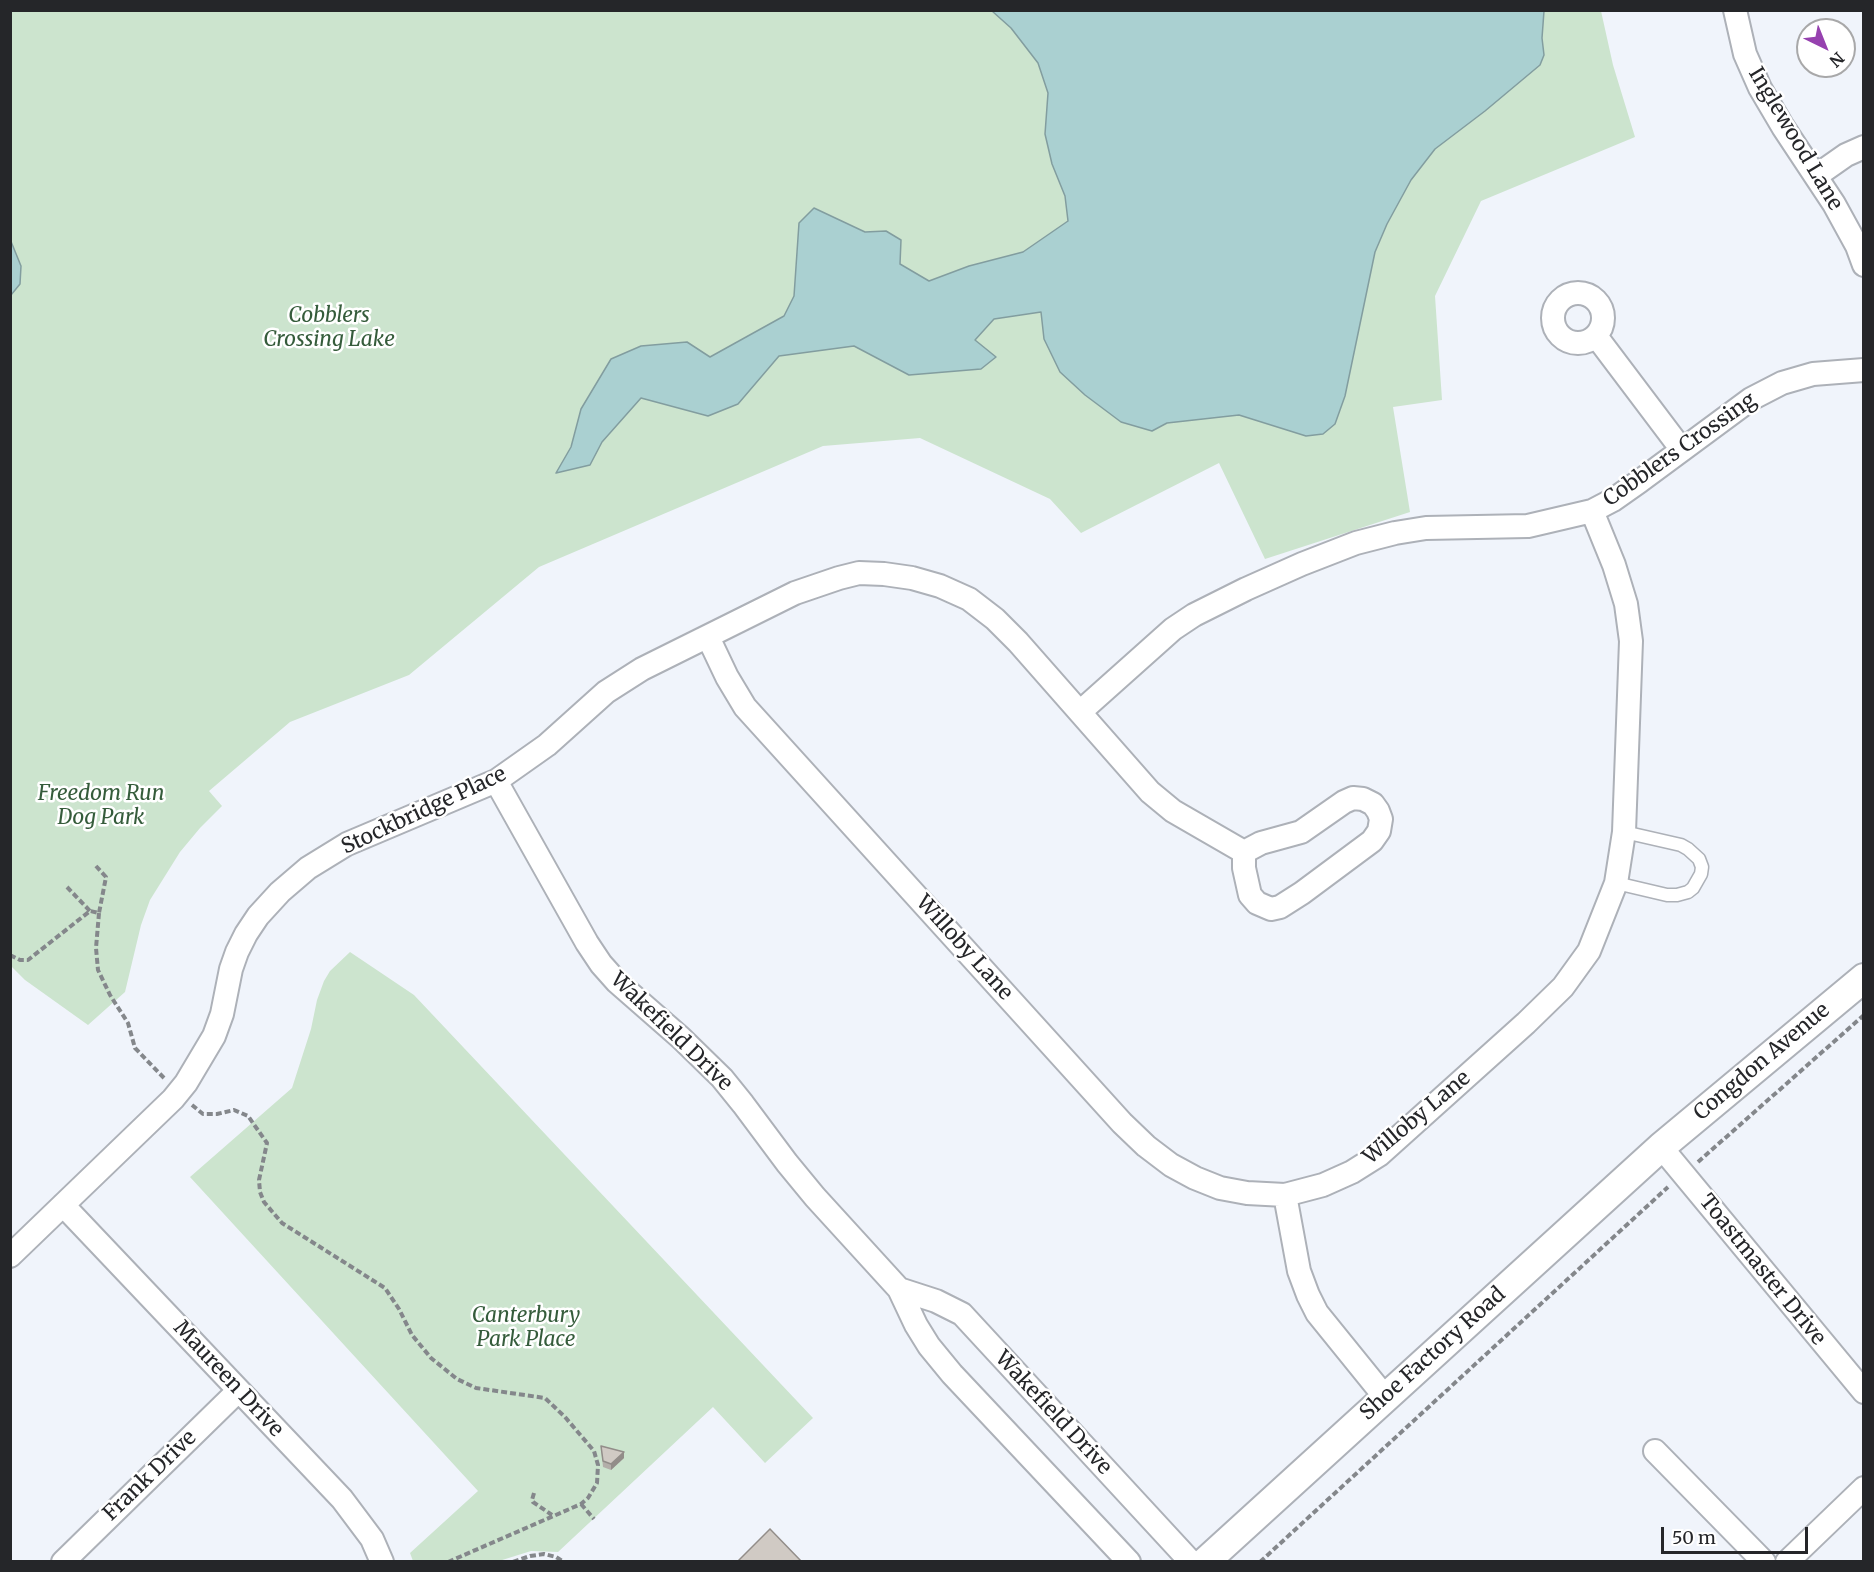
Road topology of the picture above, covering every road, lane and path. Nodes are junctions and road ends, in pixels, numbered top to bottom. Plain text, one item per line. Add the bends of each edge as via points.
1 (1735, 10) edge
2 (1863, 147) edge
3 (1816, 176) junction
4 (1863, 265) edge
5 (1596, 336) dead end
6 (1863, 370) edge
7 (1682, 450) junction
8 (1592, 511) junction
9 (708, 637) junction
10 (1080, 712) junction
11 (496, 781) junction
12 (1624, 832) junction
13 (1244, 852) junction
14 (95, 865) dead end
15 (1616, 883) junction
16 (67, 887) dead end
17 (90, 911) junction
18 (99, 913) junction
19 (10, 955) edge
20 (1863, 978) edge
21 (1863, 1016) edge
22 (169, 1083) dead end
23 (186, 1100) dead end
24 (1661, 1147) junction
25 (1697, 1163) dead end
26 (1671, 1185) dead end
27 (1285, 1195) junction
28 (63, 1205) junction
29 (10, 1256) edge
30 (899, 1289) junction
31 (238, 1391) junction
32 (1863, 1392) edge
33 (1385, 1397) junction
34 (1655, 1451) dead end
35 (1863, 1488) edge
36 (534, 1493) dead end
37 (581, 1504) junction
38 (553, 1515) junction
39 (594, 1519) dead end
40 (63, 1562) edge
41 (382, 1562) edge
42 (448, 1562) edge
43 (513, 1562) edge
44 (564, 1562) edge
45 (1129, 1562) edge
46 (1191, 1562) edge
47 (1205, 1562) edge
48 (1260, 1562) edge
49 (1764, 1562) edge
50 (1787, 1562) edge

1 - 3 street, Inglewood Lane via 1745,54 1760,88
2 - 3 street
3 - 4 street, Inglewood Lane via 1857,246
5 - 7 street
6 - 7 street, Cobblers Crossing via 1813,374 1782,383 1751,399
7 - 8 street, Cobblers Crossing
8 - 10 street, Cobblers Crossing via 1528,526 1426,528 1395,533 1302,564 1194,615
8 - 12 street, Willoby Lane via 1626,604 1631,641
9 - 10 street, Stockbridge Place via 795,593 839,578 859,573 912,578 969,599 995,619
9 - 11 street, Stockbridge Place via 642,669 606,692 546,745
9 - 27 street, Willoby Lane via 745,707 1122,1123 1146,1146 1195,1178 1220,1188
10 - 13 street, Stockbridge Place via 1150,792 1173,811
11 - 28 street, Stockbridge Place via 347,844 279,891 258,916 237,952 214,1036 186,1083
11 - 30 street, Wakefield Drive via 601,964 722,1078 815,1197
12 - 15 street, Willoby Lane
12 - 15 lane via 1681,845 1699,859 1701,874 1693,888 1677,895
13 - 13 street via 1301,832 1353,798 1373,804 1381,819 1372,841 1280,907 1263,906 1250,895
14 - 18 path via 106,877
15 - 27 street, Willoby Lane via 1589,951 1563,987 1526,1023 1379,1155 1323,1185
16 - 17 path
17 - 18 path
17 - 19 path via 28,960
18 - 22 path via 98,970 128,1023 135,1048
20 - 24 street, Congdon Avenue
21 - 25 path
23 - 37 path via 203,1114 234,1110 248,1116 267,1143 260,1180 264,1202 282,1224 384,1288 420,1346 445,1370 476,1388 549,1400 596,1457 597,1483
24 - 32 street, Toastmaster Drive
24 - 33 street, Shoe Factory Road
26 - 48 path
27 - 33 street via 1299,1270 1308,1295 1317,1313
28 - 29 street, Stockbridge Place
28 - 31 street, Maureen Drive
30 - 45 street, Wakefield Drive via 925,1339 952,1374
30 - 46 street, Wakefield Drive via 962,1314
31 - 40 street, Frank Drive
31 - 41 street, Maureen Drive via 342,1499 372,1539
33 - 47 street, Shoe Factory Road
34 - 49 street
35 - 50 street
36 - 38 path via 533,1502
37 - 38 path
37 - 39 path
38 - 42 path
43 - 44 path via 544,1554

